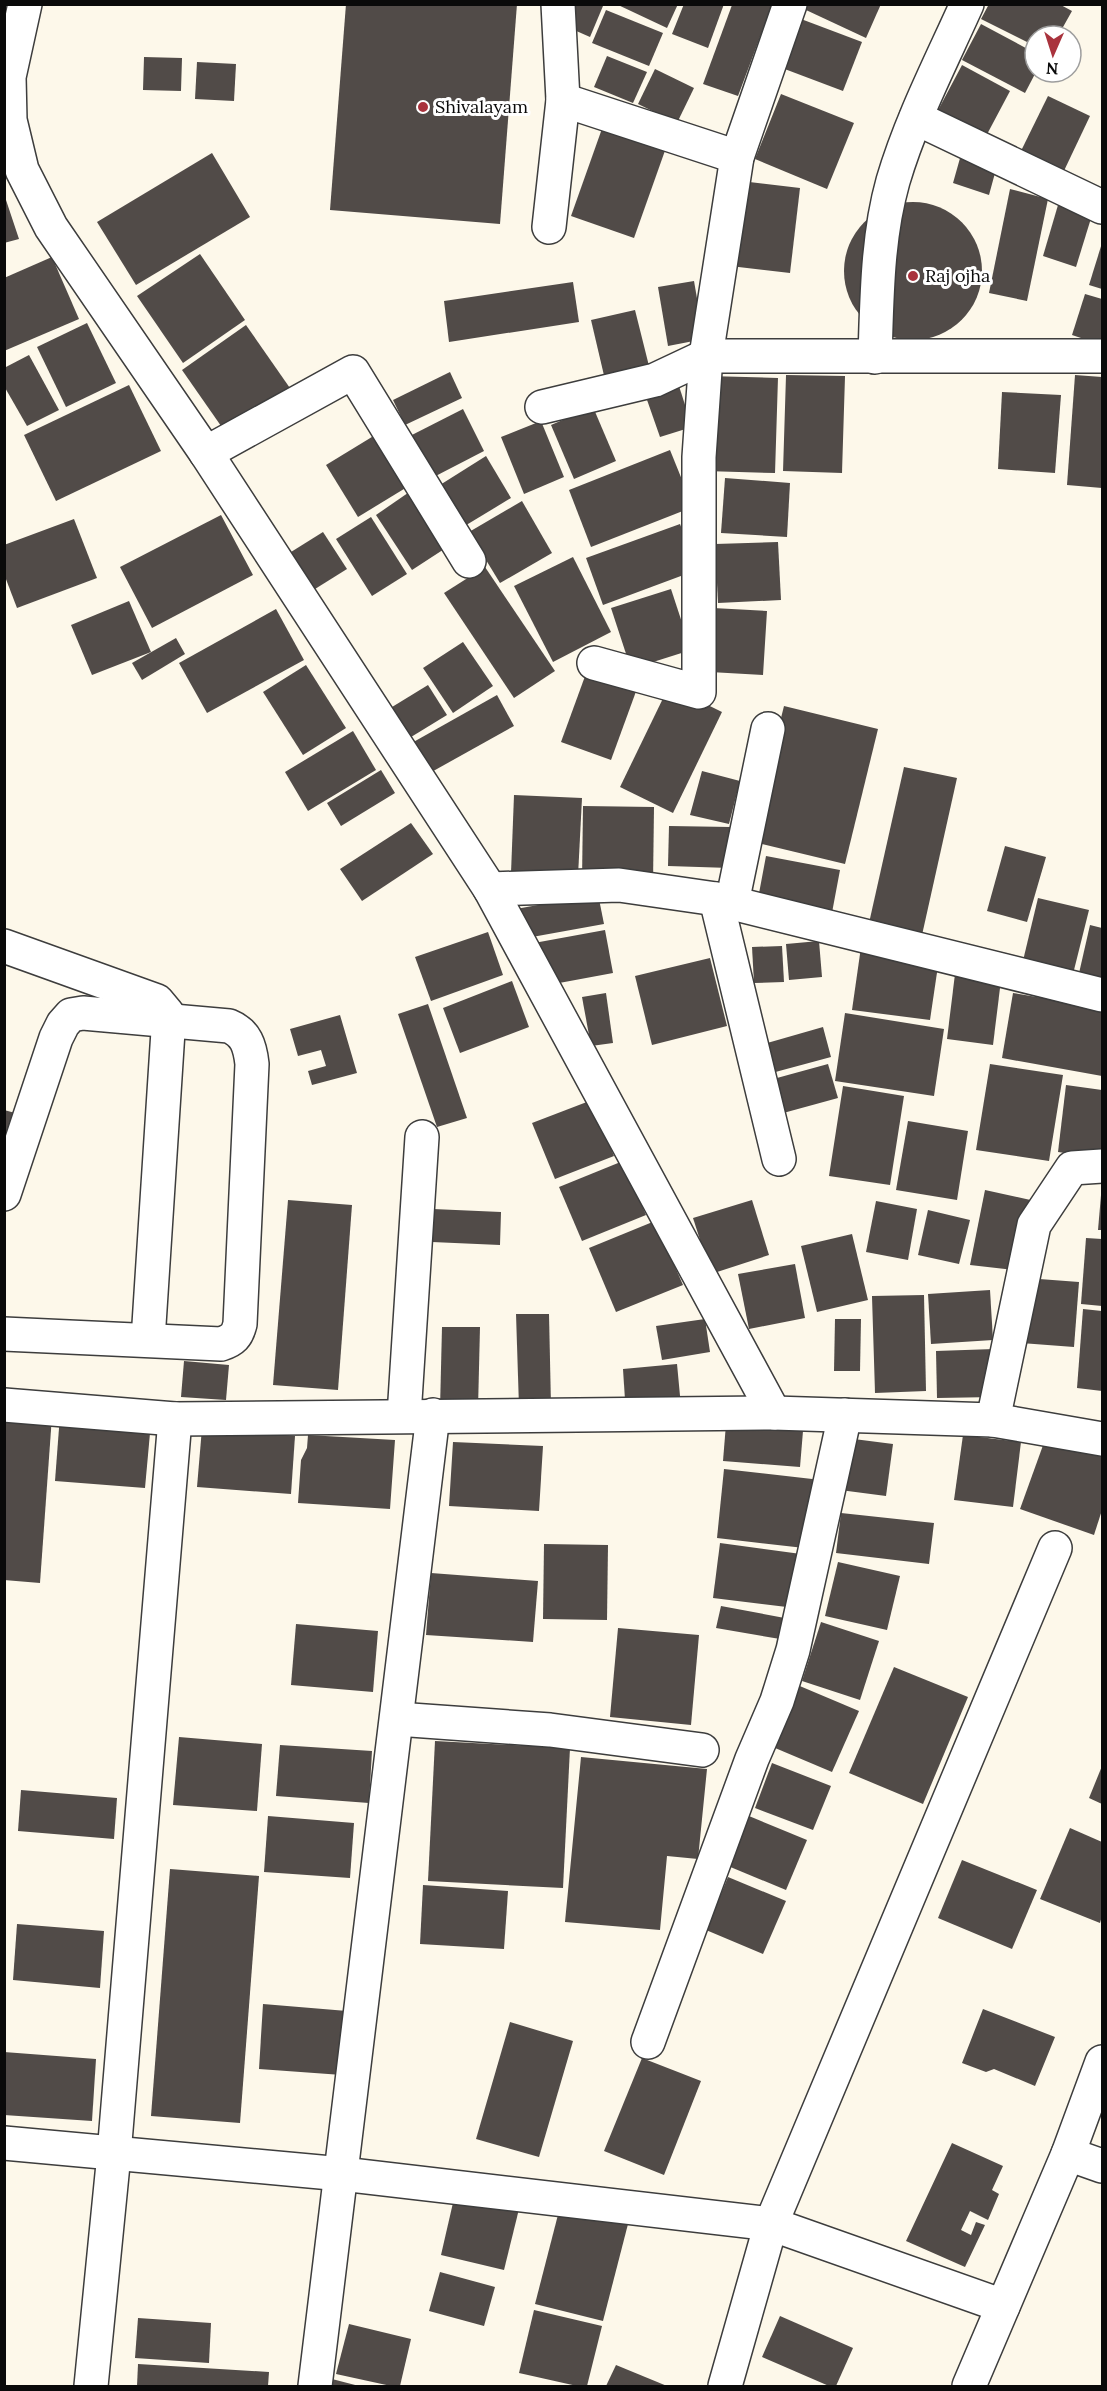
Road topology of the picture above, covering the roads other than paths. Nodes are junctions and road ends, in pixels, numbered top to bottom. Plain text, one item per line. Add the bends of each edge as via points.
1 (25, 4) edge
2 (558, 4) edge
3 (790, 4) edge
4 (967, 4) edge
5 (563, 100) junction
6 (916, 118) junction
7 (737, 157) junction
8 (13, 172) edge
9 (1102, 207) edge
10 (549, 227) dead end
11 (706, 356) junction
12 (1102, 356) edge
13 (875, 357) junction
14 (542, 407) dead end
15 (206, 453) junction
16 (469, 561) dead end
17 (594, 663) dead end
18 (768, 729) dead end
19 (490, 889) junction
20 (724, 901) junction
21 (4, 946) edge
22 (1102, 995) edge
23 (168, 1020) junction
24 (422, 1137) dead end
25 (779, 1159) dead end
26 (1102, 1166) edge
27 (4, 1194) edge
28 (4, 1334) edge
29 (148, 1340) junction
30 (4, 1404) edge
31 (774, 1413) junction
32 (419, 1415) junction
33 (845, 1415) junction
34 (175, 1419) junction
35 (993, 1420) junction
36 (1102, 1439) edge
37 (1055, 1548) dead end
38 (397, 1719) junction
39 (702, 1750) dead end
40 (648, 2042) dead end
41 (1102, 2062) edge
42 (4, 2143) edge
43 (114, 2154) junction
44 (1068, 2154) junction
45 (1102, 2166) edge
46 (342, 2174) junction
47 (771, 2224) junction
48 (1003, 2306) junction
49 (91, 2386) edge
50 (315, 2386) edge
51 (725, 2386) edge
52 (969, 2386) edge

1 - 8 street via 9,77
2 - 5 street
3 - 7 street
4 - 6 street
5 - 7 street
5 - 10 street
6 - 9 street
6 - 13 street via 893,182 879,257
7 - 11 street
8 - 15 street
11 - 13 street
11 - 14 street via 655,381
11 - 17 street via 699,457 699,692
12 - 13 street
15 - 16 street via 353,372
15 - 19 street
18 - 20 street
19 - 20 street via 619,885
19 - 31 street
20 - 22 street
20 - 25 street
21 - 23 street via 157,1001
23 - 27 street via 70,1015 56,1038
23 - 29 street
23 - 29 street via 237,1029 250,1051 240,1324 231,1341 221,1344
24 - 32 street
26 - 35 street via 1072,1168 1034,1225
28 - 29 street
30 - 34 street
31 - 32 street
31 - 33 street
32 - 34 street
32 - 38 street
33 - 35 street
33 - 40 street via 790,1660
34 - 43 street
35 - 36 street
37 - 47 street
38 - 39 street via 550,1730
38 - 46 street
41 - 44 street
42 - 43 street
43 - 46 street
43 - 49 street
44 - 45 street
44 - 48 street
46 - 47 street
46 - 50 street
47 - 48 street
47 - 51 street
48 - 52 street

